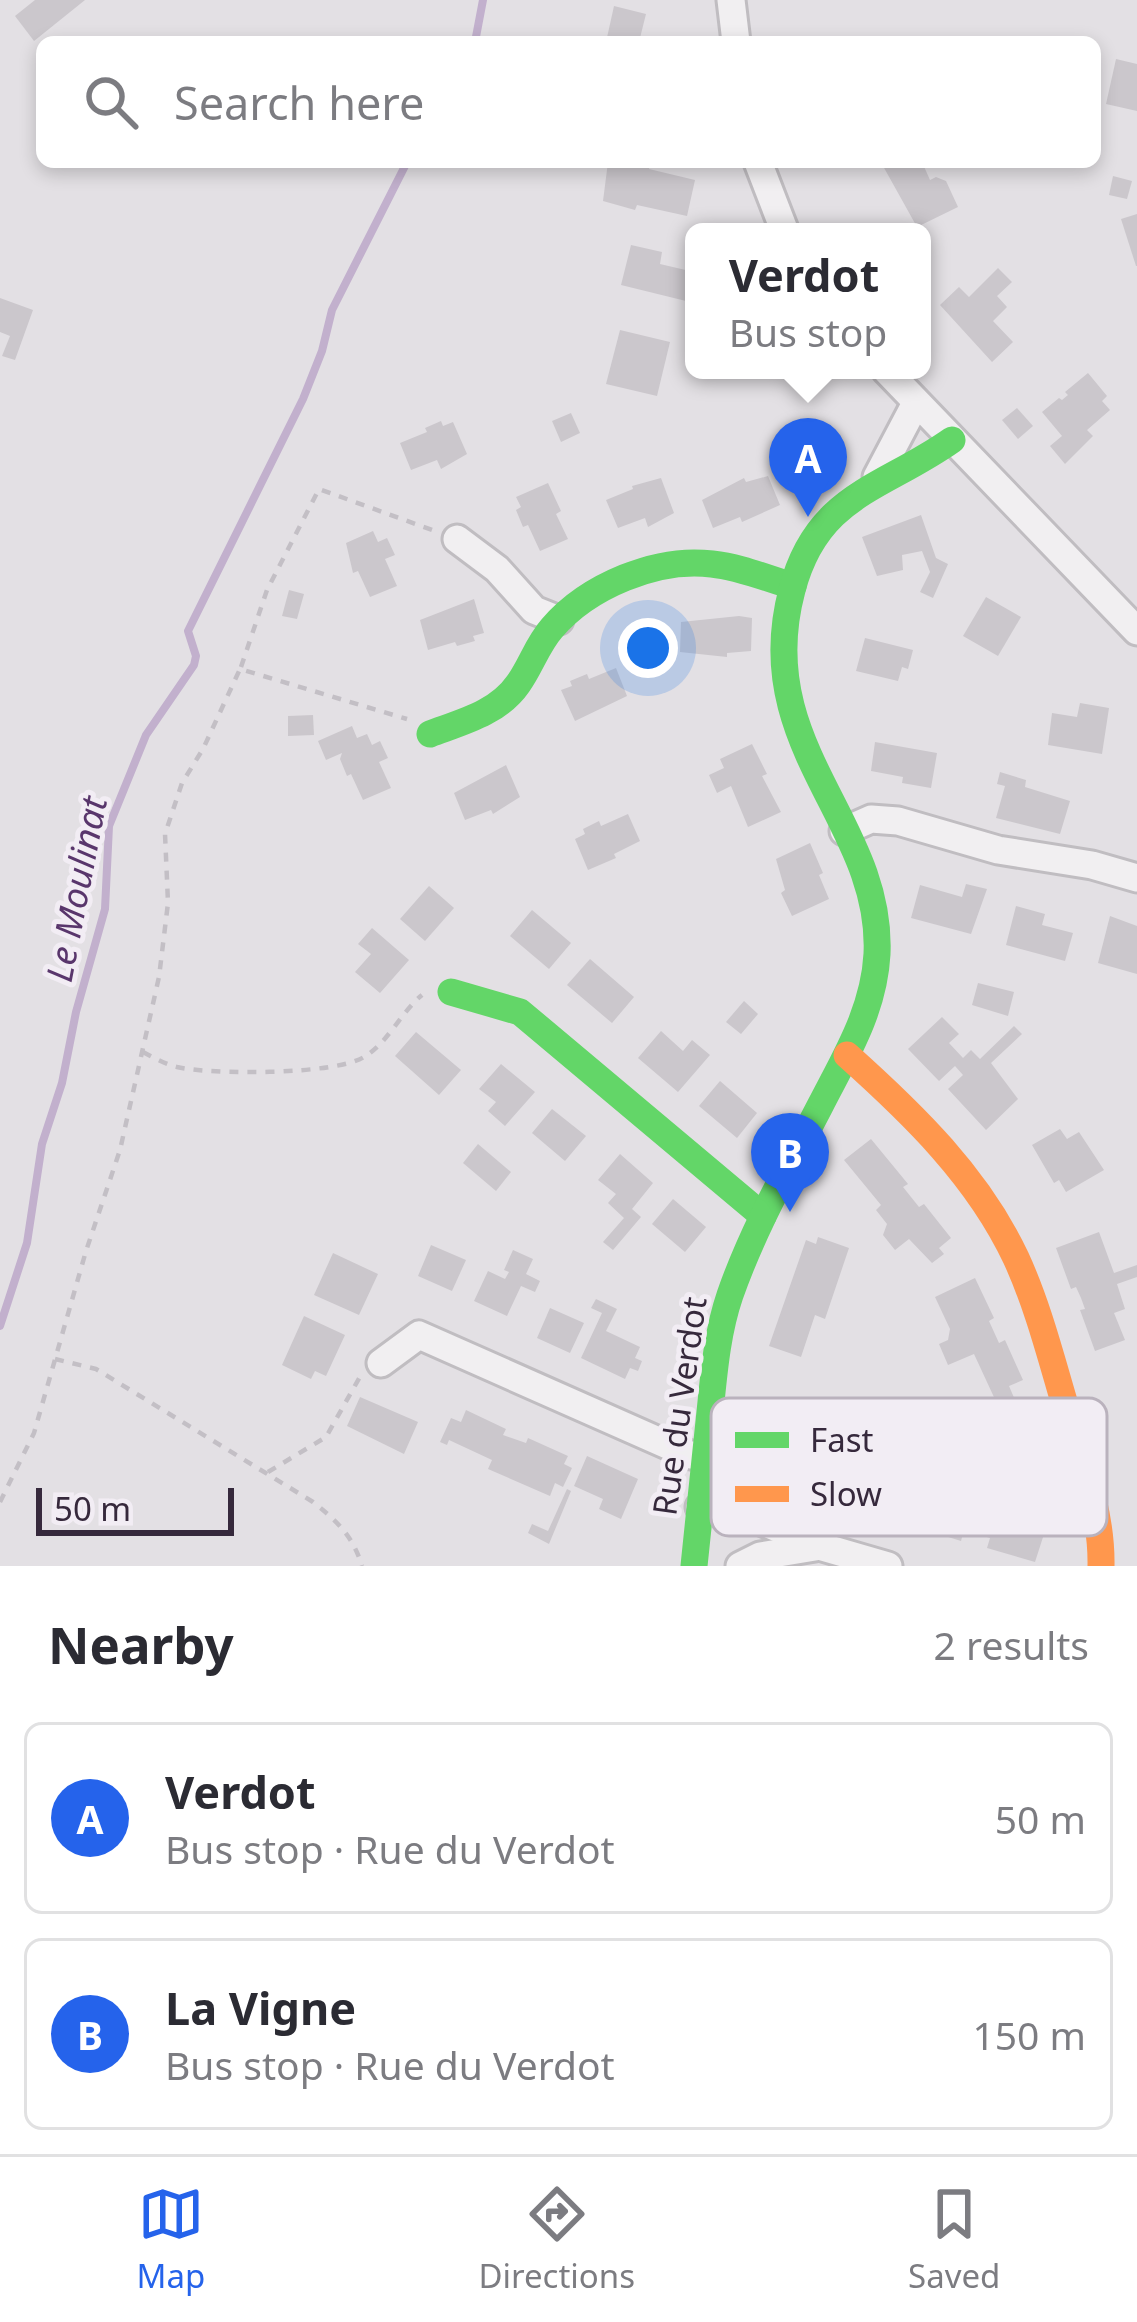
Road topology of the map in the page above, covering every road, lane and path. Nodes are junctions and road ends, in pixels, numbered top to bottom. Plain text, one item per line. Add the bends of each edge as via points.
1 (731, 0) edge
2 (735, 36) edge
3 (760, 168) edge
4 (782, 223) edge
5 (894, 379) edge
6 (916, 403) junction
7 (952, 440) junction
8 (877, 477) junction
9 (457, 539) joint
10 (793, 586) junction
11 (559, 620) junction
12 (1137, 631) edge
13 (240, 668) junction
14 (430, 734) joint
15 (844, 831) junction
16 (1137, 878) edge
17 (451, 992) joint
18 (143, 1052) junction
19 (848, 1055) junction
20 (763, 1216) junction
21 (55, 1359) junction
22 (381, 1363) joint
23 (712, 1398) edge
24 (1060, 1398) edge
25 (711, 1408) edge
26 (705, 1456) junction
27 (266, 1473) junction
28 (0, 1502) edge
29 (700, 1507) junction
30 (711, 1508) edge
31 (796, 1536) edge
32 (1100, 1536) edge
33 (819, 1546) junction
34 (362, 1566) edge
35 (694, 1566) edge
36 (740, 1566) edge
37 (888, 1566) edge
38 (1100, 1566) edge

1 - 2 street
3 - 4 street
5 - 6 street
6 - 7 street
6 - 8 street, Rue du Verdot
7 - 8 street, Rue du Verdot
7 - 12 street
8 - 10 street, Rue du Verdot via 824,526
9 - 11 street via 534,610
9 - 13 path via 319,489 267,590
10 - 11 street via 685,563 614,582
10 - 15 street, Rue du Verdot via 781,646 787,708
11 - 14 street via 516,688 485,713
13 - 14 path via 402,716
13 - 18 path via 182,783 166,834 168,903
15 - 16 street via 898,821
15 - 19 street, Rue du Verdot via 874,909 877,953 868,1013
17 - 18 path via 419,995 359,1061 236,1071 170,1066
17 - 20 street via 520,1012
18 - 21 path
19 - 20 street, Rue du Verdot
19 - 24 street via 910,1109 978,1195 1015,1256
20 - 23 street, Rue du Verdot via 722,1321
21 - 27 path via 96,1369
21 - 28 path via 34,1433
22 - 26 street via 418,1335
22 - 27 path via 362,1374 326,1437
25 - 26 street, Rue du Verdot
26 - 29 street, Rue du Verdot
27 - 34 path via 336,1520
29 - 30 street
29 - 35 street, Rue du Verdot
31 - 33 street
32 - 38 street
33 - 36 street
33 - 37 street

